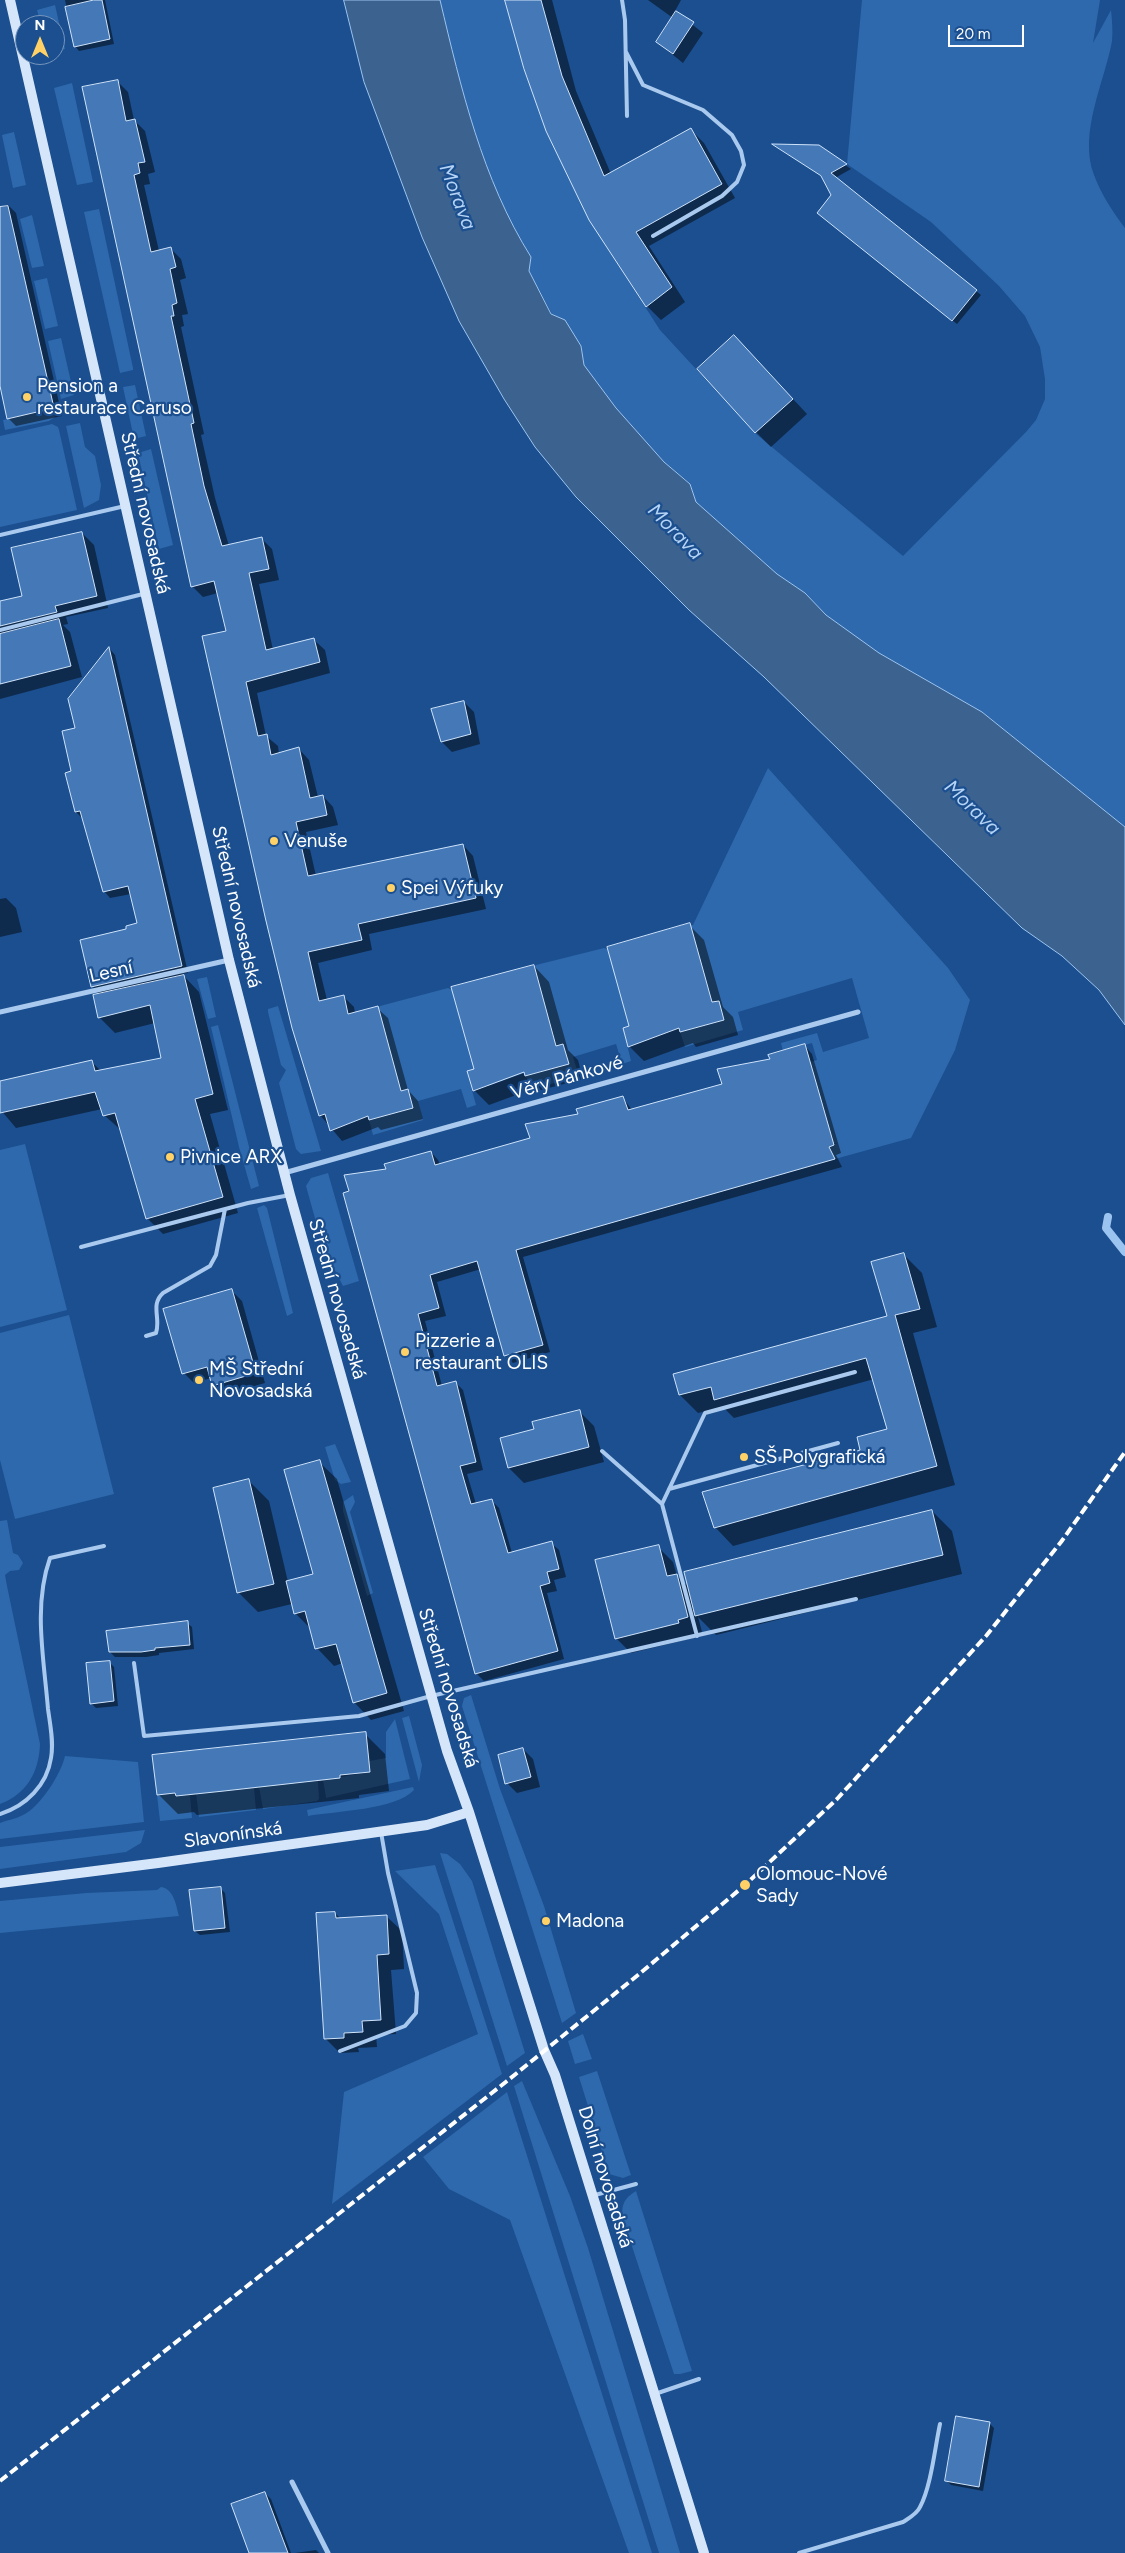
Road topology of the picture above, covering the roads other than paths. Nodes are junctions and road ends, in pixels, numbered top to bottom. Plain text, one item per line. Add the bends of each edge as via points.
1 (10, 0) edge
2 (622, 0) edge
3 (626, 52) junction
4 (627, 116) dead end
5 (653, 236) dead end
6 (125, 506) junction
7 (0, 535) edge
8 (145, 593) junction
9 (0, 630) edge
10 (229, 960) junction
11 (0, 1012) edge
12 (858, 1012) dead end
13 (284, 1173) junction
14 (290, 1195) junction
15 (226, 1209) junction
16 (82, 1247) dead end
17 (146, 1336) dead end
18 (855, 1372) dead end
19 (838, 1443) dead end
20 (602, 1451) dead end
21 (669, 1489) junction
22 (662, 1504) junction
23 (104, 1546) dead end
24 (856, 1599) dead end
25 (697, 1636) junction
26 (134, 1663) dead end
27 (431, 1696) junction
28 (469, 1812) junction
29 (0, 1814) edge
30 (382, 1832) junction
31 (0, 1883) edge
32 (340, 2051) dead end
33 (636, 2184) dead end
34 (593, 2196) junction
35 (699, 2379) dead end
36 (655, 2394) junction
37 (940, 2424) dead end
38 (292, 2482) dead end
39 (328, 2553) edge
40 (704, 2553) edge
41 (799, 2553) edge

1 - 6 main road, Střední novosadská
2 - 3 lane
3 - 4 lane
3 - 5 lane via 643,85 703,110 732,135 744,165 737,182 722,196
6 - 7 lane
6 - 8 main road, Střední novosadská
8 - 9 lane
8 - 10 main road, Střední novosadská
10 - 11 street, Lesní
10 - 13 main road, Střední novosadská
12 - 13 street, Věry Pánkové
13 - 14 main road, Střední novosadská
14 - 15 lane
14 - 27 main road, Střední novosadská
15 - 16 lane
15 - 17 lane via 216,1255 210,1266 157,1299 156,1333
18 - 21 lane via 705,1412
19 - 21 lane
20 - 22 lane
21 - 22 lane
22 - 25 lane
23 - 29 lane via 50,1558 42,1580 41,1607 51,1758 46,1775 31,1797 11,1811
24 - 25 lane
25 - 27 lane
26 - 27 lane via 144,1736 359,1716
27 - 28 main road, Střední novosadská
28 - 30 main road, Slavonínská via 427,1825
28 - 34 main road, Dolní novosadská
30 - 31 main road, Slavonínská
30 - 32 lane via 390,1882 417,1993 416,2013 404,2026
33 - 34 lane
34 - 36 main road, Dolní novosadská
35 - 36 lane
36 - 40 main road, Dolní novosadská
37 - 41 lane via 925,2492 920,2508 912,2517
38 - 39 street

